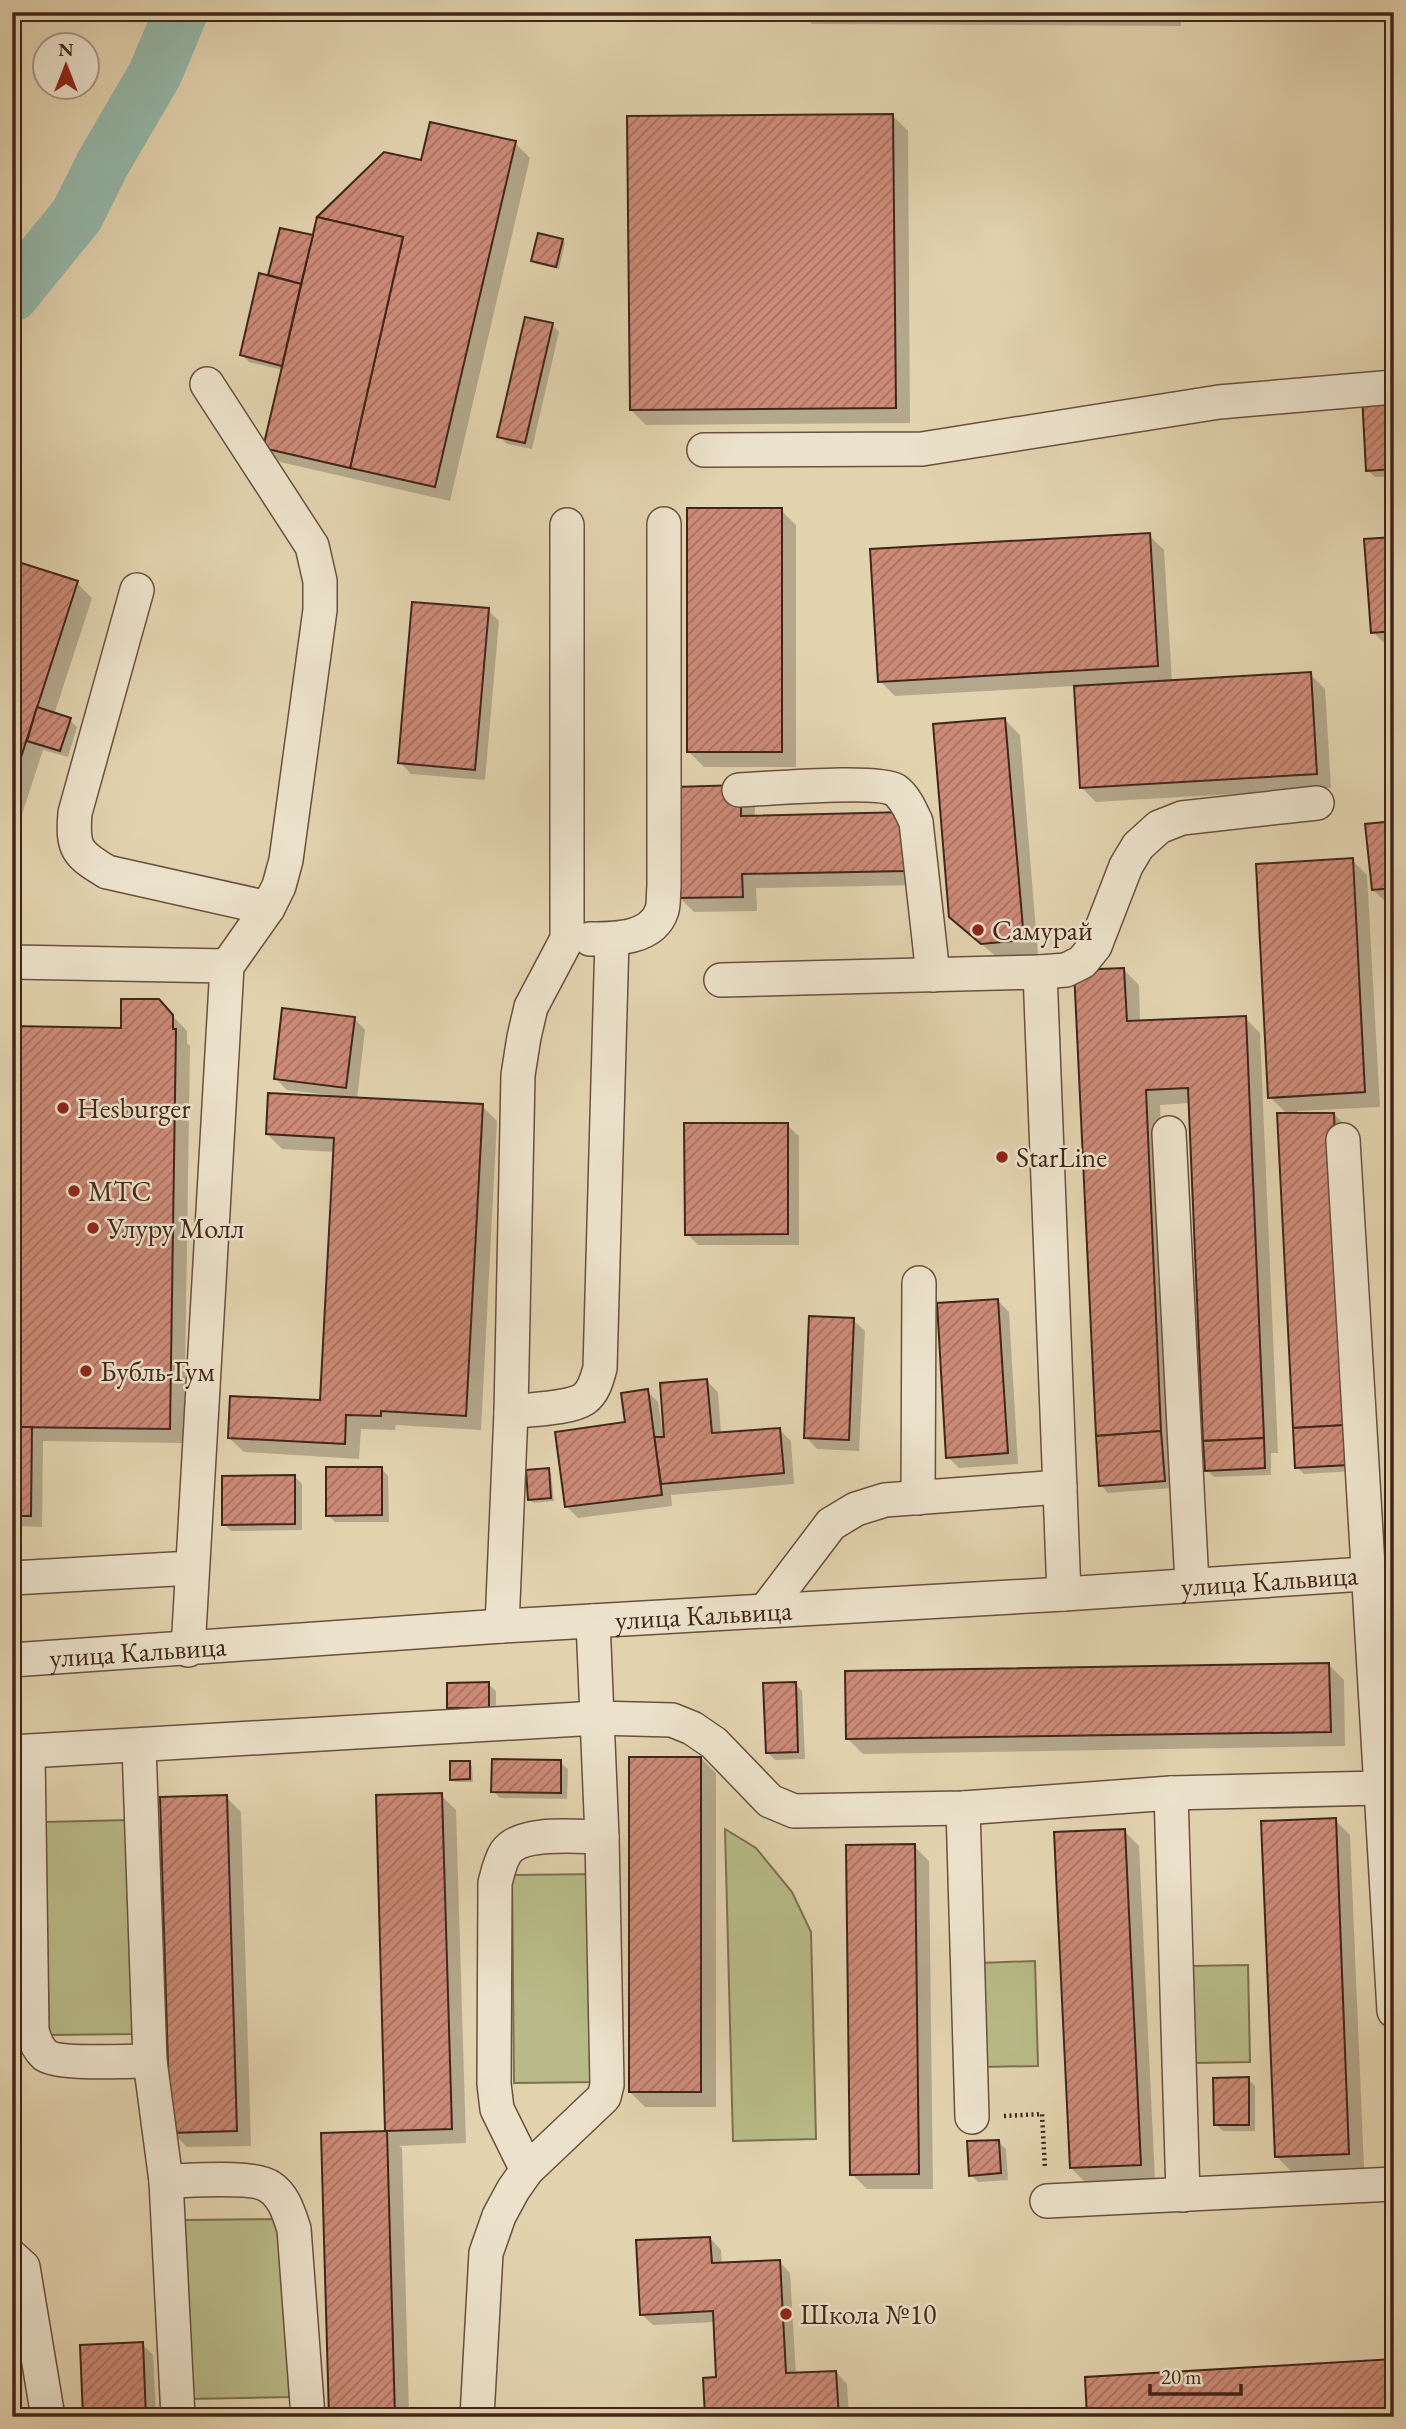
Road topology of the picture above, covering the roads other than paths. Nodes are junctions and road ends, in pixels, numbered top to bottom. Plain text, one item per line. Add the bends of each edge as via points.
1 (207, 384) dead end
2 (1394, 387) edge
3 (704, 450) dead end
4 (664, 524) dead end
5 (567, 525) dead end
6 (137, 590) dead end
7 (739, 790) dead end
8 (1317, 803) dead end
9 (268, 908) junction
10 (567, 939) junction
11 (612, 939) junction
12 (12, 962) edge
13 (227, 966) junction
14 (1040, 972) junction
15 (933, 975) junction
16 (721, 980) dead end
17 (1170, 1133) dead end
18 (1343, 1140) dead end
19 (919, 1283) dead end
20 (511, 1412) junction
21 (1060, 1487) junction
22 (918, 1498) junction
23 (192, 1568) junction
24 (1381, 1573) edge
25 (12, 1578) edge
26 (1192, 1586) junction
27 (1064, 1594) junction
28 (765, 1611) junction
29 (593, 1621) junction
30 (502, 1626) junction
31 (188, 1650) junction
32 (12, 1660) edge
33 (597, 1718) junction
34 (139, 1746) junction
35 (20, 1752) edge
36 (1380, 1788) junction
37 (1171, 1793) junction
38 (963, 1808) junction
39 (602, 1837) junction
40 (1394, 2011) edge
41 (150, 2061) junction
42 (972, 2117) road end
43 (527, 2170) junction
44 (166, 2181) junction
45 (1394, 2184) edge
46 (1183, 2195) junction
47 (1047, 2202) road end
48 (12, 2258) edge
49 (48, 2417) edge
50 (178, 2417) edge
51 (308, 2417) edge
52 (477, 2417) edge

1 - 9 street via 312,547 320,581 320,610 286,860
2 - 3 street via 1219,402 922,449
4 - 11 street via 662,911 638,935
5 - 10 street
6 - 9 street via 75,813 77,850 107,872
7 - 15 street via 867,785 895,790 916,822
8 - 14 street via 1182,818 1159,827 1138,846 1126,866 1095,946 1082,962 1066,970
9 - 13 street
10 - 11 street
10 - 20 street via 531,1007 518,1075
11 - 20 street via 600,1368 586,1398 573,1404
12 - 13 street
13 - 23 street
14 - 15 street
14 - 21 street
15 - 16 street
17 - 26 street
18 - 24 street
19 - 22 street
20 - 30 street
21 - 22 street
21 - 27 street
22 - 28 street via 885,1500 856,1509 831,1524
23 - 25 street
23 - 31 street
24 - 26 street, улица Кальвица
24 - 36 street
26 - 27 street, улица Кальвица
27 - 28 street, улица Кальвица
28 - 29 street, улица Кальвица
29 - 30 street, улица Кальвица
29 - 33 street
30 - 31 street, улица Кальвица
31 - 32 street, улица Кальвица
33 - 34 street
33 - 38 street via 672,1720 692,1728 714,1743 770,1801 794,1811
33 - 39 street
34 - 35 street
34 - 41 street
35 - 41 street via 35,2041 45,2055 60,2060
36 - 37 street
36 - 40 street
37 - 38 street
37 - 46 street
38 - 42 street
39 - 43 street via 607,2085 604,2096
39 - 43 street via 519,1841 507,1849 495,1883 495,2097
41 - 44 street
43 - 52 street via 499,2216 486,2253
44 - 50 street
44 - 51 street via 255,2181 270,2187 286,2206 294,2229
45 - 46 street
46 - 47 street
48 - 49 street via 23,2267

